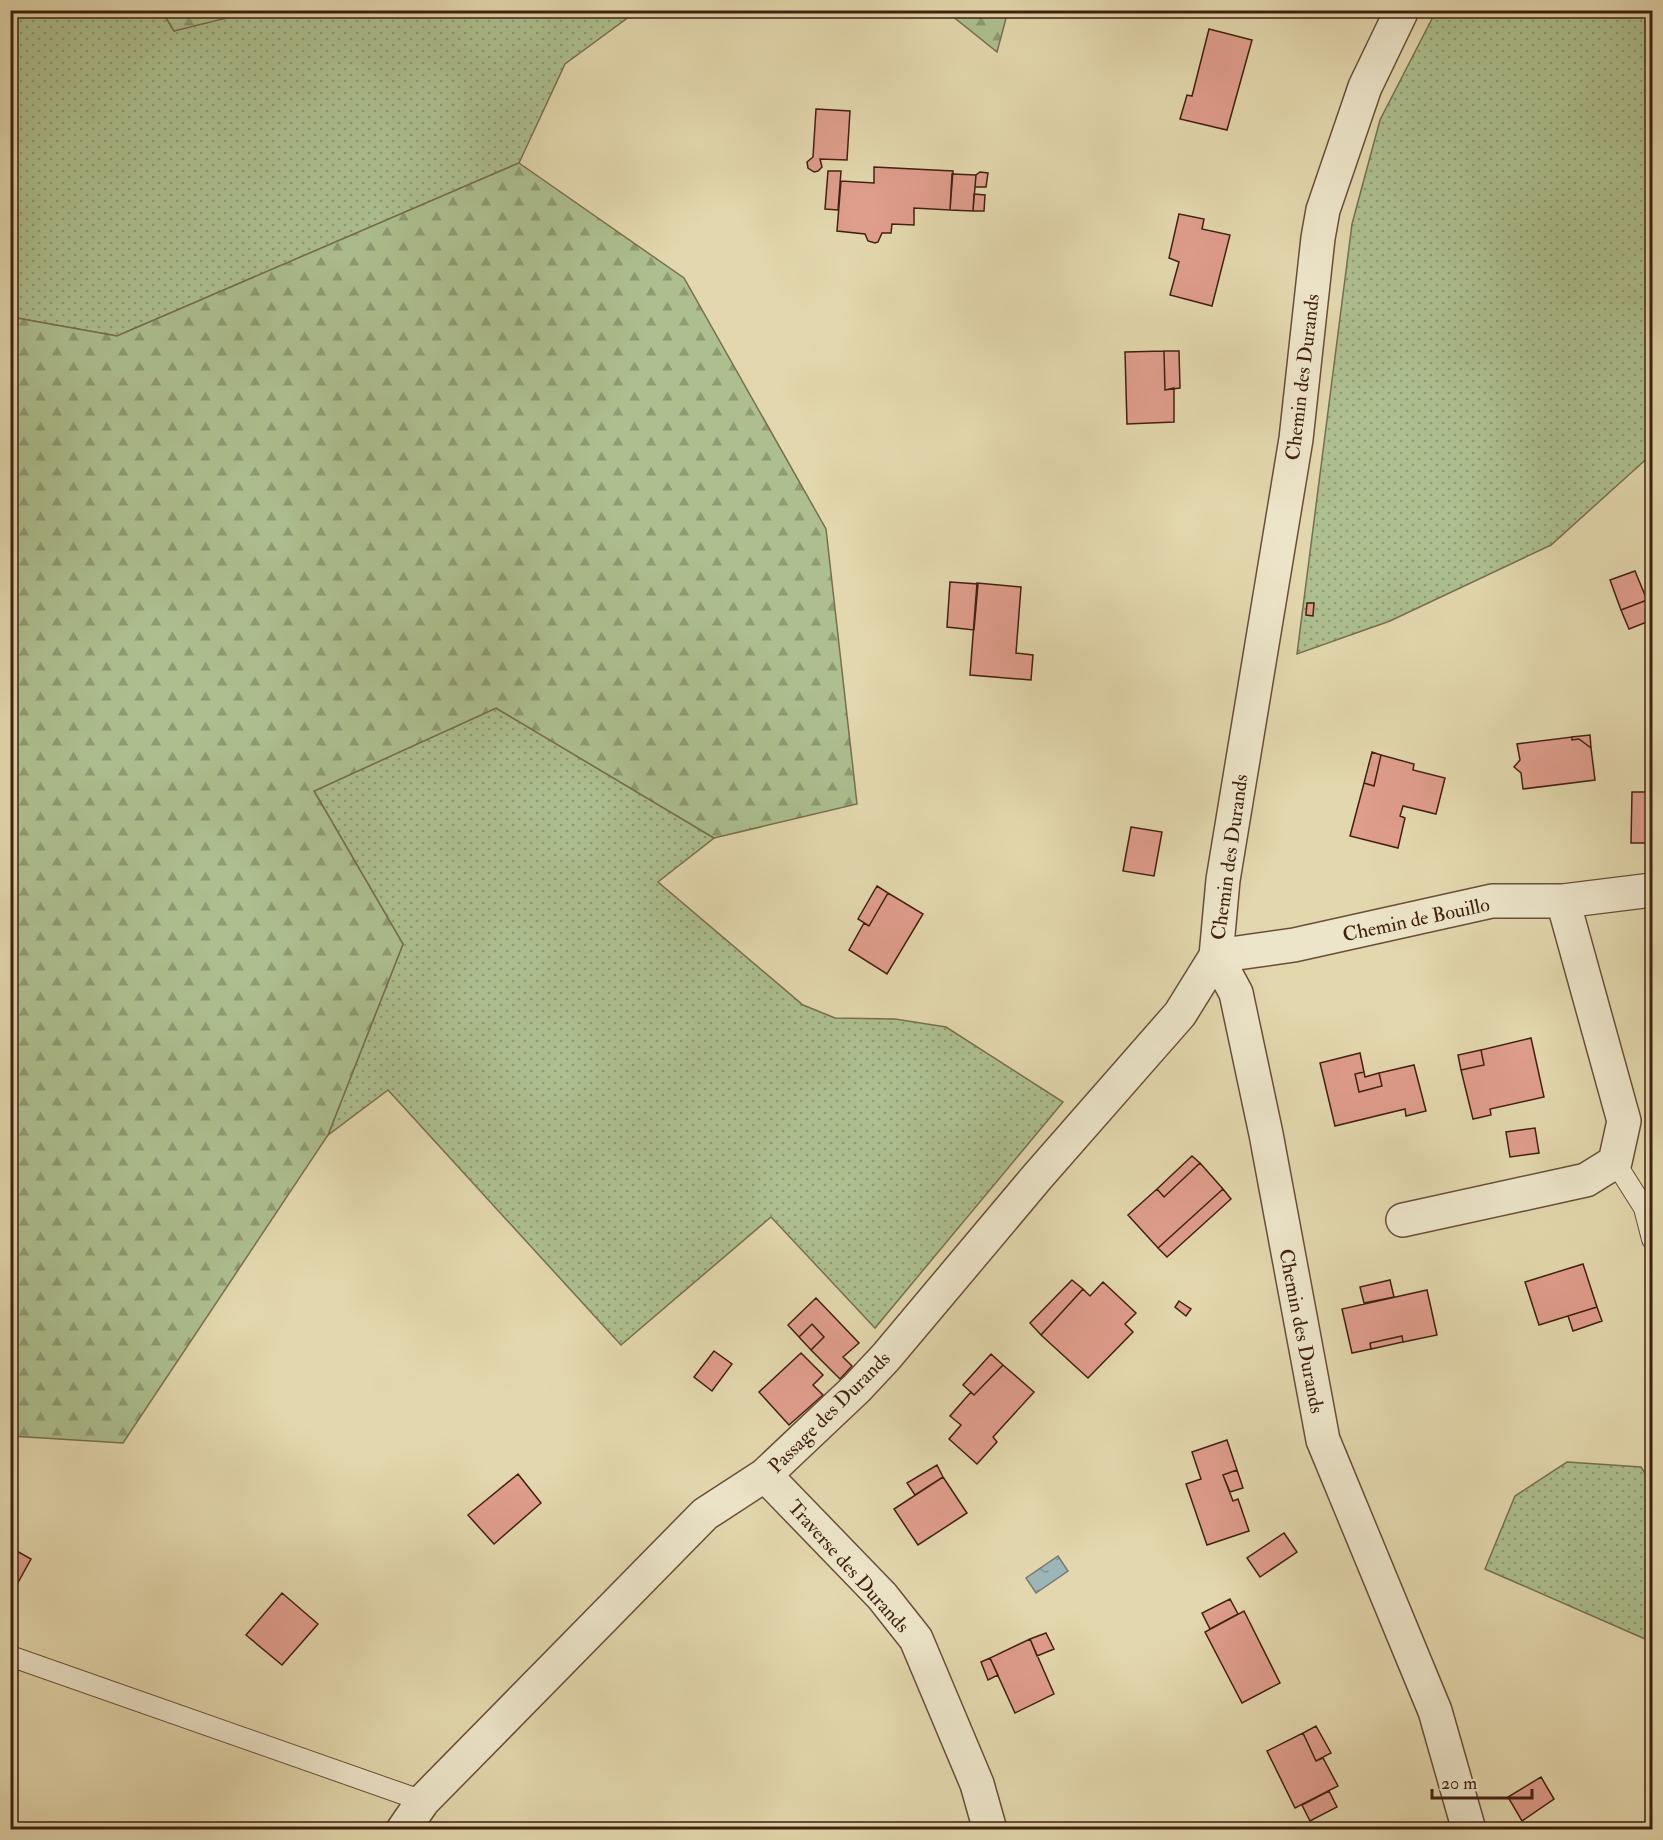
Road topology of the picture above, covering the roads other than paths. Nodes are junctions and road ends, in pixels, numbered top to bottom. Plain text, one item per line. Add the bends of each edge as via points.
1 (1402, 10) edge
2 (1653, 890) edge
3 (1563, 901) junction
4 (1216, 956) junction
5 (1615, 1161) junction
6 (1403, 1220) dead end
7 (1653, 1239) edge
8 (765, 1475) junction
9 (10, 1656) edge
10 (423, 1801) junction
11 (403, 1830) edge
12 (990, 1830) edge
13 (1468, 1830) edge

1 - 4 street, Chemin des Durands via 1365,87 1323,210 1296,439 1223,880
2 - 3 street, Chemin de Bouillo
3 - 4 street, Chemin de Bouillo via 1492,902 1294,945
3 - 5 street via 1624,1121
4 - 8 street, Passage des Durands via 1180,1014 886,1357
4 - 13 street, Chemin des Durands via 1236,993 1323,1440 1435,1711
5 - 6 street via 1586,1180
5 - 7 lane via 1644,1208
8 - 10 street, Passage des Durands via 705,1515
8 - 12 street, Traverse des Durands via 882,1596 916,1639 977,1784
9 - 10 lane
10 - 11 street, Passage des Durands

